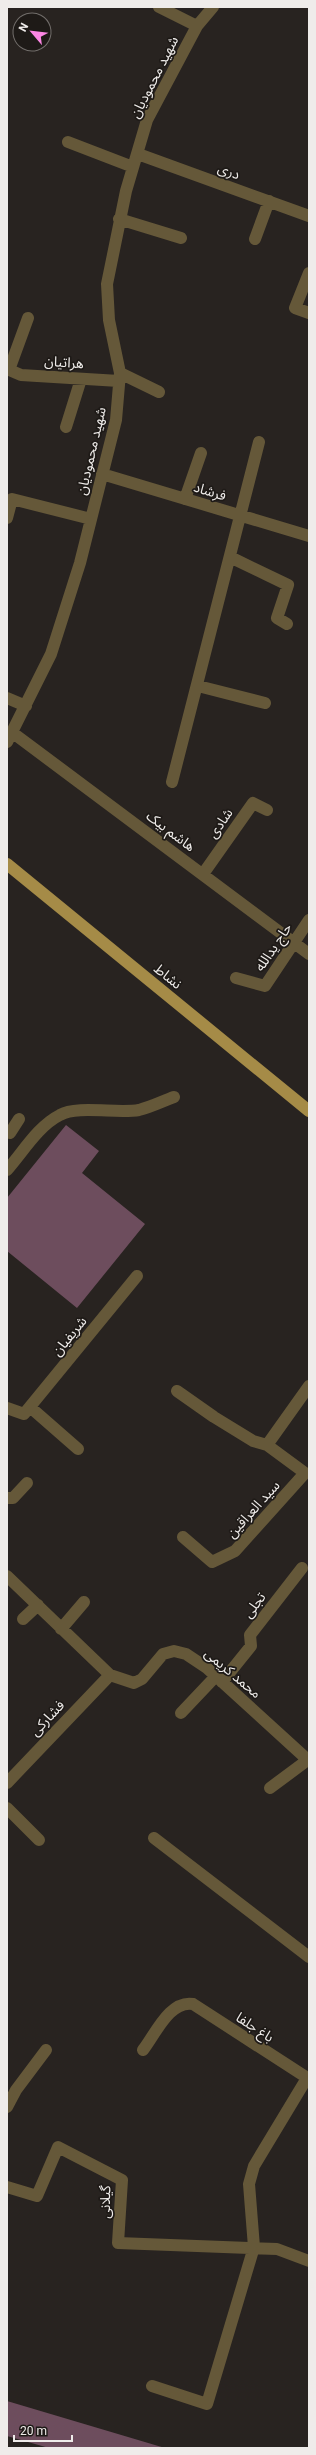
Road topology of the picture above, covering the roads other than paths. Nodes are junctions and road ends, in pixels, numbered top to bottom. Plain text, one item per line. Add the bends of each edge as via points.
1 (159, 7) edge
2 (213, 7) edge
3 (197, 26) junction
4 (68, 142) dead end
5 (138, 154) junction
6 (133, 167) junction
7 (269, 201) junction
8 (309, 216) edge
9 (119, 219) junction
10 (181, 238) dead end
11 (255, 239) dead end
12 (309, 273) edge
13 (309, 313) edge
14 (28, 318) dead end
15 (8, 370) edge
16 (120, 377) junction
17 (81, 379) junction
18 (159, 392) dead end
19 (66, 427) dead end
20 (258, 442) dead end
21 (201, 453) dead end
22 (102, 474) junction
23 (185, 499) junction
24 (240, 516) junction
25 (7, 518) edge
26 (91, 519) junction
27 (309, 536) edge
28 (230, 557) junction
29 (287, 624) dead end
30 (198, 686) junction
31 (7, 698) edge
32 (265, 703) dead end
33 (26, 706) junction
34 (10, 737) edge
35 (172, 782) dead end
36 (267, 810) dead end
37 (7, 864) edge
38 (203, 874) junction
39 (309, 920) edge
40 (294, 942) junction
41 (309, 954) edge
42 (236, 978) dead end
43 (174, 1097) dead end
44 (309, 1111) edge
45 (19, 1119) dead end
46 (7, 1131) edge
47 (7, 1170) edge
48 (137, 1276) dead end
49 (309, 1386) edge
50 (177, 1391) dead end
51 (7, 1408) edge
52 (27, 1411) junction
53 (267, 1445) junction
54 (78, 1450) dead end
55 (27, 1483) dead end
56 (7, 1498) edge
57 (183, 1537) dead end
58 (302, 1568) dead end
59 (7, 1576) edge
60 (84, 1602) dead end
61 (38, 1605) junction
62 (23, 1620) dead end
63 (61, 1629) junction
64 (110, 1675) junction
65 (219, 1679) junction
66 (181, 1713) dead end
67 (309, 1760) edge
68 (7, 1783) edge
69 (270, 1788) dead end
70 (7, 1808) edge
71 (154, 1838) dead end
72 (39, 1840) dead end
73 (309, 1957) edge
74 (46, 2050) dead end
75 (144, 2050) dead end
76 (308, 2079) edge
77 (7, 2107) edge
78 (7, 2187) edge
79 (254, 2247) junction
80 (309, 2261) edge
81 (152, 2386) dead end

1 - 3 street
2 - 3 street, شهید محمودیان
3 - 5 street, شهید محمودیان via 147,120
4 - 6 street
5 - 6 street, شهید محمودیان
5 - 7 street, دری
6 - 9 street, شهید محمودیان
7 - 8 street, دری
7 - 11 street
9 - 10 street
9 - 16 street, شهید محمودیان via 107,284 110,320
12 - 13 street via 296,308
14 - 15 street
15 - 17 street, هراتیان via 21,375
16 - 17 street, هراتیان
16 - 18 street
16 - 22 street, شهید محمودیان via 116,420
17 - 19 street
20 - 24 street
21 - 23 street
22 - 23 street, فرشاد
22 - 26 street, شهید محمودیان
23 - 24 street, فرشاد
24 - 27 street, فرشاد
24 - 28 street
25 - 26 street via 12,499
26 - 33 street, شهید محمودیان via 52,654
28 - 29 street via 288,586 276,618
28 - 30 street
30 - 32 street
30 - 35 street
31 - 33 street
33 - 34 street, شهید محمودیان
34 - 38 street, هاشم بیک
36 - 38 street, شادی via 253,803
37 - 44 main road, نشاط
38 - 40 street, هاشم بیک
39 - 40 street, حاج یدالله
40 - 41 street, هاشم بیک
40 - 42 street, حاج یدالله via 265,986
43 - 47 street via 140,1110 78,1110 61,1114 47,1124
45 - 46 street via 10,1133
48 - 52 street, شریفیان
49 - 53 street
50 - 53 street, سید العراقین via 220,1421
51 - 52 street
52 - 54 street
53 - 57 street, سید العراقین via 304,1473 235,1551 212,1562
55 - 56 street via 13,1498
58 - 65 street, تجلی via 250,1635 251,1646
59 - 61 street, محمد کریمی
60 - 63 street
61 - 62 street
61 - 63 street, محمد کریمی
63 - 64 street, محمد کریمی
64 - 65 street, محمد کریمی via 134,1683 142,1679 163,1654 174,1651 186,1654
64 - 68 street, فشارکی
65 - 66 street, تجلی
65 - 67 street, محمد کریمی
67 - 69 street
70 - 72 street
71 - 73 street
74 - 77 street via 16,2090
75 - 76 street, باغ جلفا via 173,2009 184,2002 193,2004
76 - 79 street via 254,2166 249,2184
78 - 79 street, گیلانی via 37,2196 58,2147 122,2180 118,2242
79 - 80 street via 277,2249
79 - 81 street via 207,2404

